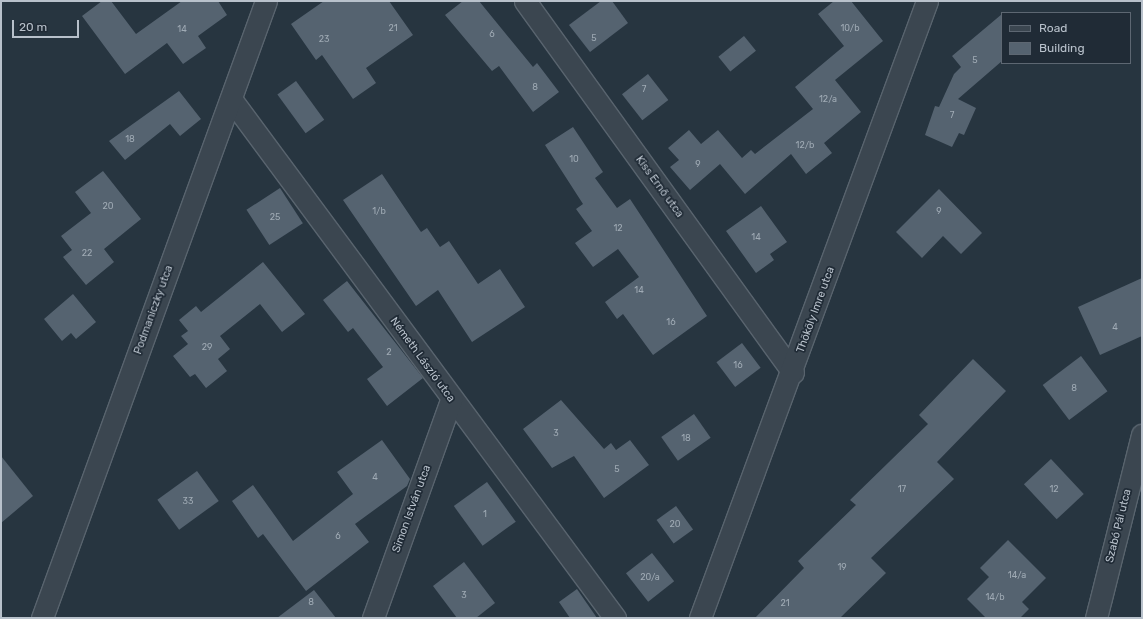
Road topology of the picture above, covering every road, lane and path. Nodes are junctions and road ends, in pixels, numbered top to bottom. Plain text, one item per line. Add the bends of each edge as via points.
1 (266, 1) edge
2 (524, 1) edge
3 (927, 1) edge
4 (231, 99) junction
5 (793, 373) junction
6 (452, 400) junction
7 (1142, 435) edge
8 (42, 618) edge
9 (373, 618) edge
10 (615, 618) edge
11 (700, 618) edge
12 (1096, 618) edge

1 - 4 street, Podmaniczky utca
2 - 5 street, Kiss Ernő utca
3 - 5 street, Thököly Imre utca
4 - 6 street, Németh László utca
4 - 8 street, Podmaniczky utca
5 - 11 street, Thököly Imre utca
6 - 9 street, Simon István utca
6 - 10 street, Németh László utca
7 - 12 street, Szabó Pál utca

